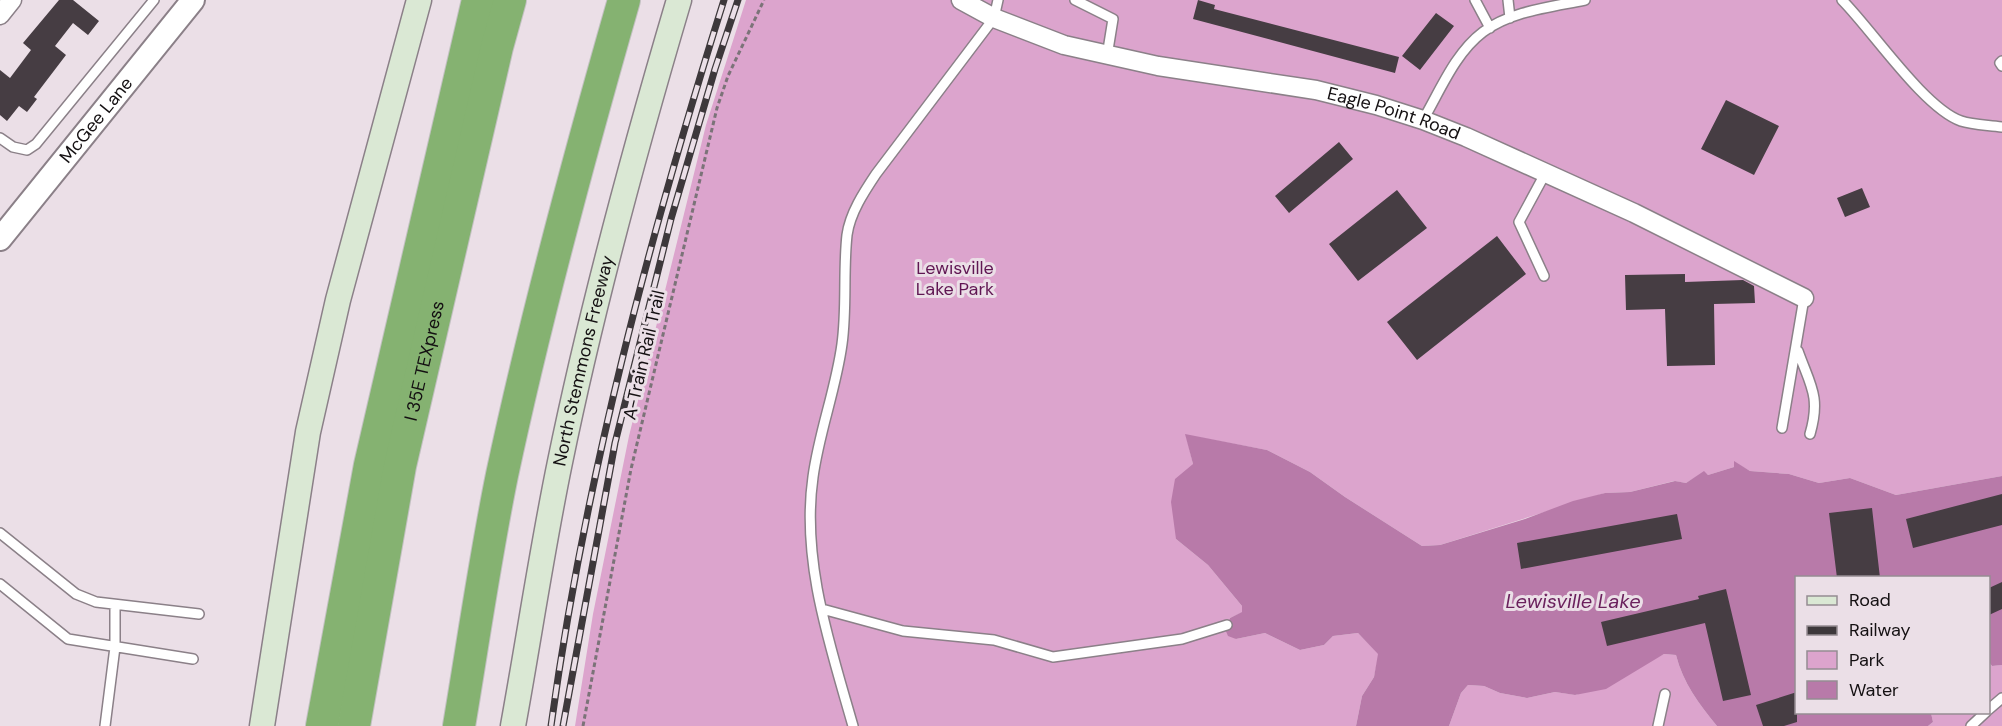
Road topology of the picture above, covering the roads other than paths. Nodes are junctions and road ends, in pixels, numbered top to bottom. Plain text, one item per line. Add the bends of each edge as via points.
1 (12, 0) edge
2 (154, 0) edge
3 (193, 0) edge
4 (419, 0) edge
5 (478, 0) edge
6 (510, 0) edge
7 (624, 0) edge
8 (679, 0) edge
9 (961, 0) edge
10 (998, 0) edge
11 (1075, 0) edge
12 (1474, 0) edge
13 (1508, 0) edge
14 (1585, 0) edge
15 (1842, 0) edge
16 (0, 15) edge
17 (994, 18) junction
18 (1510, 18) junction
19 (1490, 28) junction
20 (1107, 56) junction
21 (2002, 62) edge
22 (2002, 66) edge
23 (1423, 120) junction
24 (2002, 127) edge
25 (0, 138) edge
26 (1546, 172) junction
27 (0, 239) edge
28 (1544, 276) dead end
29 (1804, 298) joint
30 (1797, 348) junction
31 (1782, 428) dead end
32 (1810, 434) dead end
33 (0, 533) edge
34 (0, 584) edge
35 (115, 604) junction
36 (822, 609) junction
37 (199, 614) dead end
38 (1227, 625) dead end
39 (115, 647) junction
40 (193, 659) dead end
41 (1665, 694) dead end
42 (2002, 698) edge
43 (1990, 708) edge
44 (1984, 714) edge
45 (105, 726) edge
46 (262, 726) edge
47 (322, 726) edge
48 (354, 726) edge
49 (459, 726) edge
50 (513, 726) edge
51 (853, 726) edge
52 (1658, 726) edge
53 (1971, 726) edge

1 - 16 street
2 - 25 lane via 36,144 27,150
3 - 27 street, McGee Lane
4 - 46 main road via 338,300 309,432
5 - 47 highway via 370,465
6 - 48 highway, I 35E TEXpress via 400,466
7 - 49 highway via 566,207 522,387 502,477
8 - 50 main road, North Stemmons Freeway via 606,267 560,462
9 - 17 street, Eagle Point Road
10 - 17 lane
11 - 20 lane via 1113,19
12 - 19 lane
13 - 18 lane
14 - 18 lane
15 - 24 lane via 1920,88 1947,112 1961,121
17 - 20 street, Eagle Point Road via 1064,45
17 - 36 lane via 876,174 862,196 847,234 842,346 810,503 811,555
18 - 19 lane
19 - 23 lane via 1468,46
20 - 23 street, Eagle Point Road via 1316,90
21 - 22 lane
23 - 26 street, Eagle Point Road
26 - 28 lane via 1519,222
26 - 29 street, Eagle Point Road
29 - 30 lane
30 - 31 lane
30 - 32 lane via 1815,396
33 - 35 lane via 76,594
34 - 39 lane via 68,639
35 - 37 lane
35 - 39 lane
36 - 38 lane via 903,631 994,640 1053,657 1182,639
36 - 51 lane
39 - 40 lane
39 - 45 lane
41 - 52 lane
42 - 43 lane
44 - 53 lane

